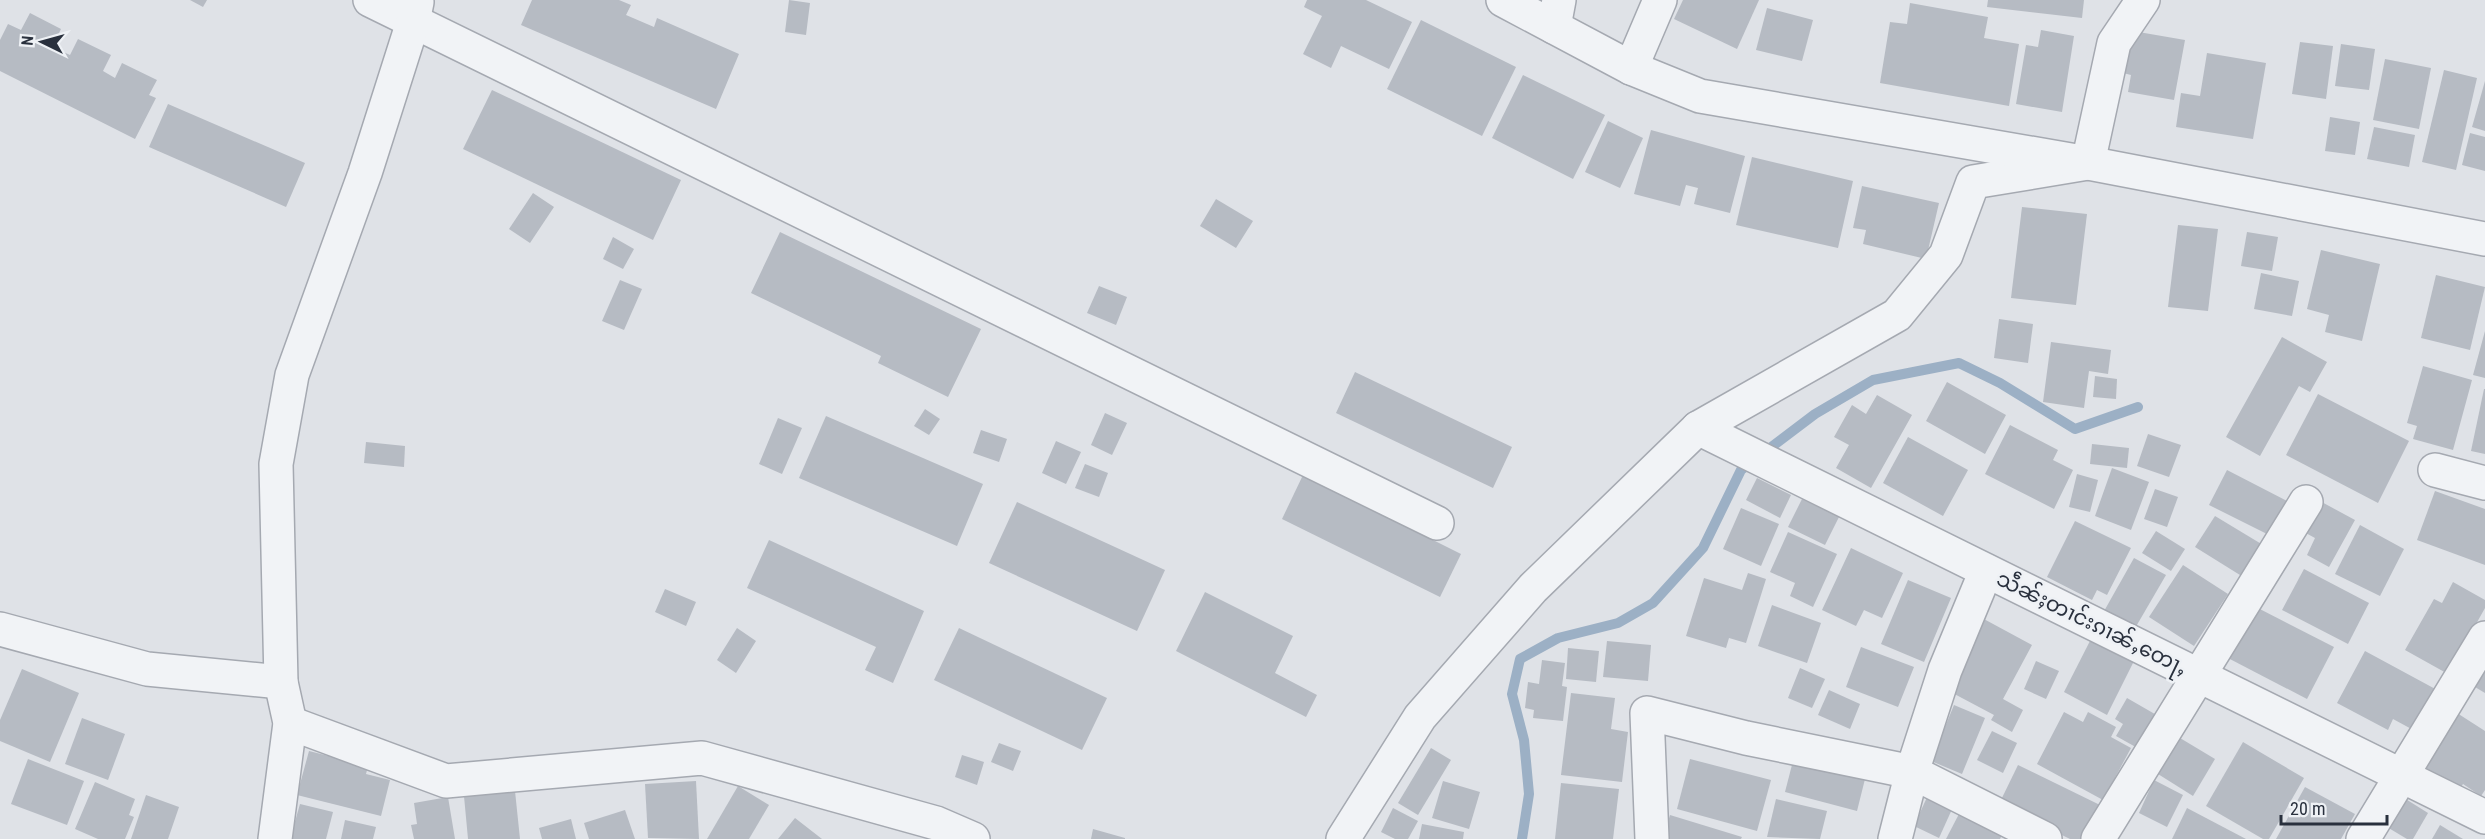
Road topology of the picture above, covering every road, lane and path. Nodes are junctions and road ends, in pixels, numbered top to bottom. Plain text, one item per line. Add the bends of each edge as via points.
1 (370, 0) edge
2 (1503, 0) edge
3 (1660, 0) edge
4 (2143, 0) edge
5 (415, 11) edge
6 (1557, 14) edge
7 (1631, 68) junction
8 (2088, 163) junction
9 (2485, 239) edge
10 (1698, 428) junction
11 (2435, 470) dead end
12 (2485, 483) edge
13 (2306, 502) dead end
14 (1437, 523) dead end
15 (1986, 571) junction
16 (0, 629) edge
17 (2485, 638) edge
18 (2200, 676) junction
19 (281, 682) junction
20 (290, 723) junction
21 (1912, 772) junction
22 (2403, 776) junction
23 (2485, 817) edge
24 (932, 831) edge
25 (275, 839) edge
26 (973, 839) edge
27 (1343, 839) edge
28 (1652, 839) edge
29 (1895, 839) edge
30 (2045, 839) edge
31 (2098, 839) edge
32 (2363, 839) edge

1 - 5 street
2 - 6 street
3 - 7 street
4 - 8 street via 2114,43
5 - 14 street
5 - 19 street via 365,173 292,375 276,464
6 - 7 street
7 - 8 street via 1700,96
8 - 9 street
8 - 10 street via 1973,182 1946,255 1898,315
10 - 15 street, သဵၼ်ႈတၢင်းၵၢၼ်ႇတေႃႇ
10 - 27 street via 1533,588 1420,717
11 - 12 street
13 - 18 street
15 - 18 street, သဵၼ်ႈတၢင်းၵၢၼ်ႇတေႃႇ
15 - 21 street via 1945,670
16 - 19 street via 147,669
17 - 22 street
18 - 22 street, သဵၼ်ႈတၢင်းၵၢၼ်ႇတေႃႇ
18 - 31 street
19 - 20 street
20 - 24 street via 446,781 702,758
20 - 25 street
21 - 28 street via 1647,713
21 - 29 street
21 - 30 street
22 - 23 street, သဵၼ်ႈတၢင်းၵၢၼ်ႇတေႃႇ
22 - 32 street
24 - 26 street

